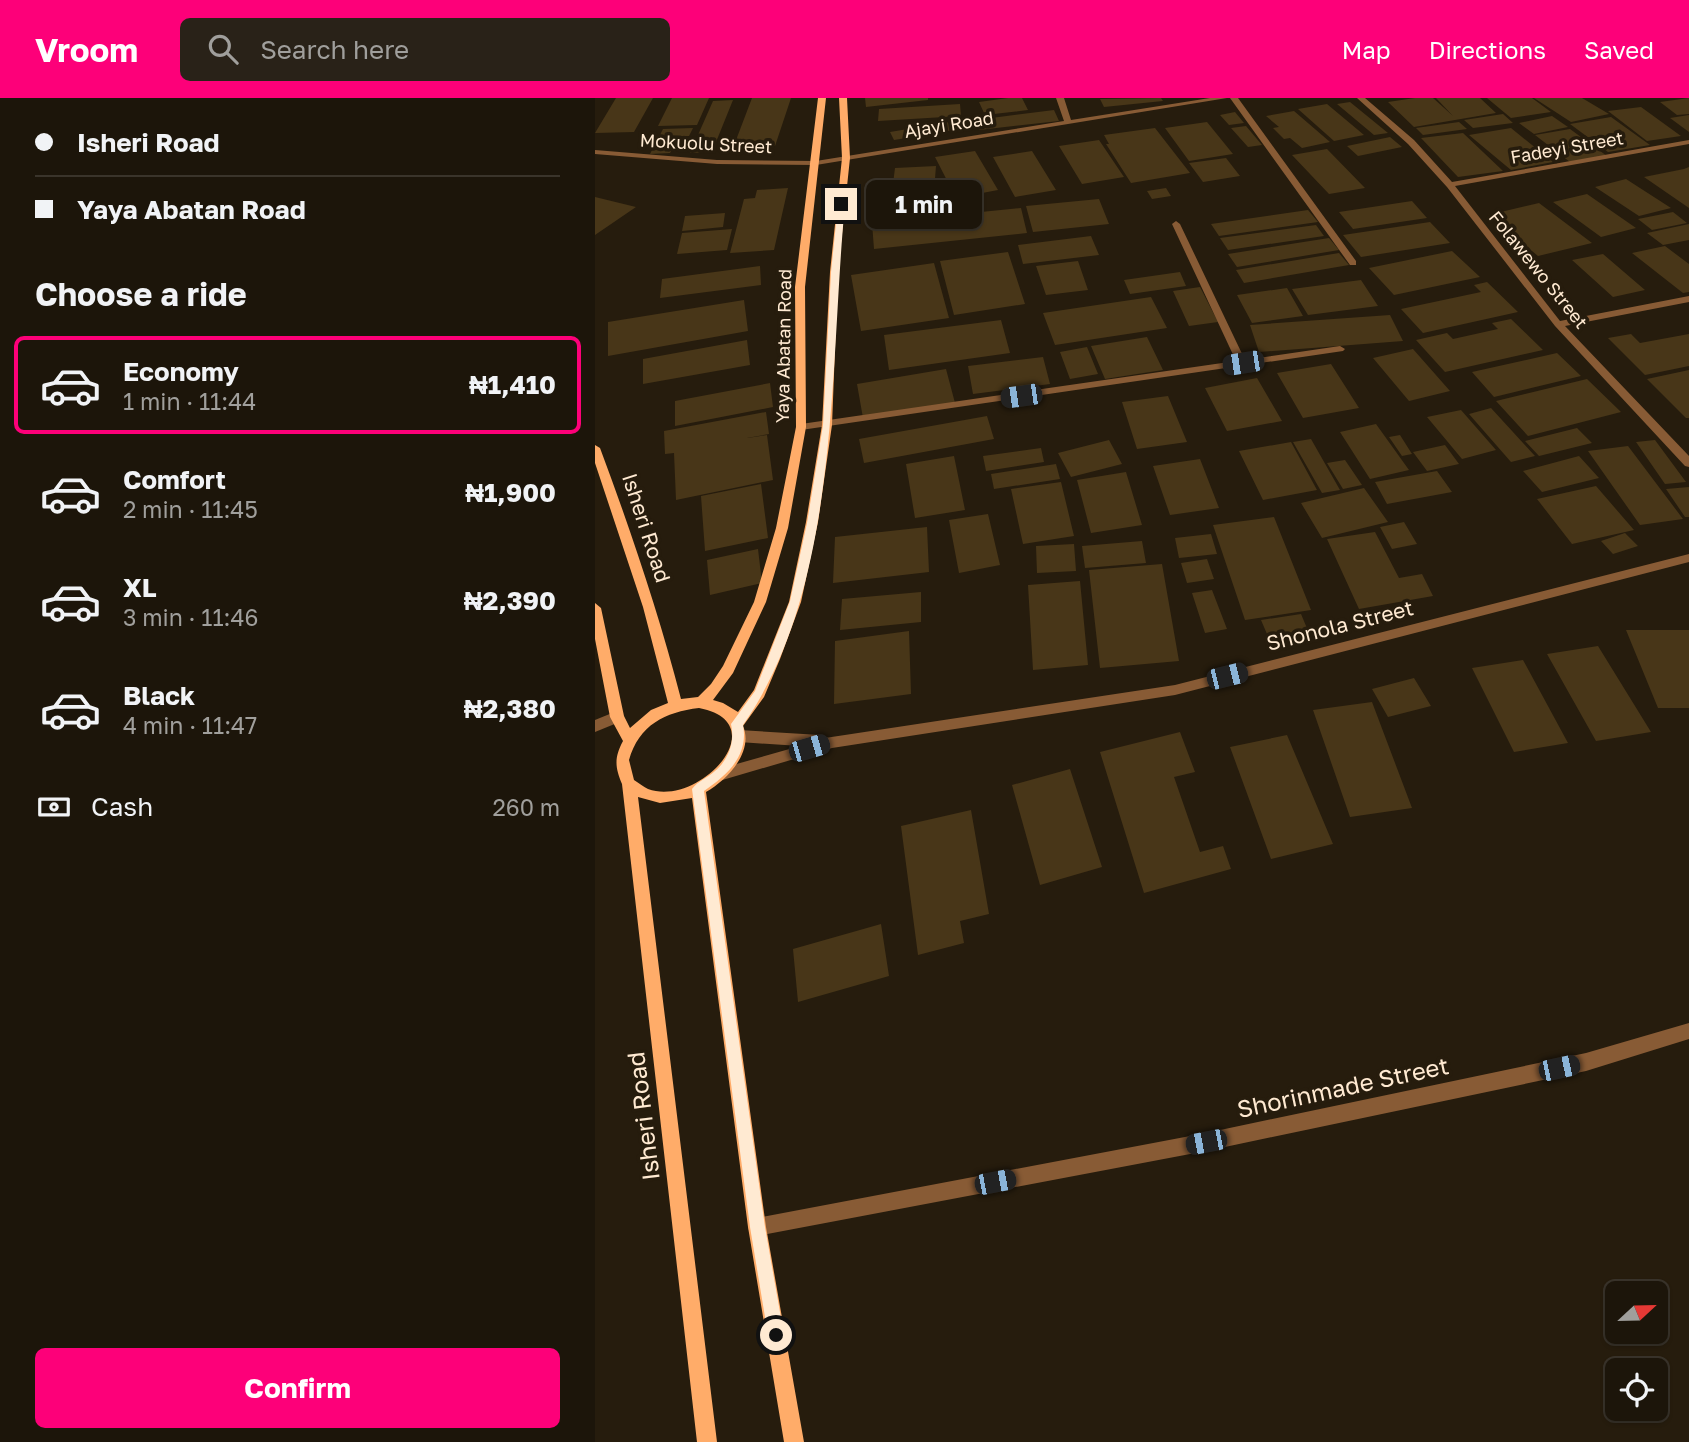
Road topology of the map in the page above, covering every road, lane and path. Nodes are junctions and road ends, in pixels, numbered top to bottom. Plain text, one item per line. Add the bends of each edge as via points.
1 (822, 98) edge
2 (843, 98) edge
3 (1060, 98) edge
4 (1223, 98) edge
5 (1234, 98) edge
6 (1361, 98) edge
7 (1068, 121) junction
8 (1689, 142) edge
9 (595, 152) edge
10 (846, 158) junction
11 (816, 163) junction
12 (1450, 186) junction
13 (1176, 224) dead end
14 (1353, 263) dead end
15 (1689, 299) edge
16 (1558, 324) junction
17 (1340, 349) dead end
18 (1243, 363) junction
19 (827, 425) junction
20 (801, 427) junction
21 (595, 448) edge
22 (1689, 463) edge
23 (1689, 558) edge
24 (595, 608) edge
25 (703, 701) junction
26 (675, 704) junction
27 (617, 717) junction
28 (595, 726) edge
29 (738, 730) junction
30 (629, 739) junction
31 (832, 742) junction
32 (719, 775) junction
33 (629, 783) junction
34 (698, 789) junction
35 (1689, 1031) edge
36 (757, 1227) junction
37 (707, 1442) edge
38 (794, 1442) edge

1 - 11 main road, Yaya Abatan Road
2 - 10 main road
3 - 7 street
4 - 7 street, Ajayi Road
5 - 14 street
6 - 12 street, Folawewo Street via 1411,142
7 - 10 street, Ajayi Road
8 - 12 street, Fadeyi Street
9 - 11 street, Mokuolu Street via 717,162
10 - 11 street, Ajayi Road
10 - 19 main road via 834,272
11 - 20 main road, Yaya Abatan Road via 800,287
12 - 16 street, Folawewo Street
13 - 18 street
15 - 16 street
16 - 22 street, Folawewo Street
17 - 18 street
18 - 19 street
19 - 20 street
19 - 29 main road via 795,601 759,693
20 - 25 main road, Yaya Abatan Road via 782,528 761,601 728,668
21 - 26 main road, Isheri Road via 624,528
23 - 31 street, Shonola Street via 1175,690
24 - 27 main road
25 - 26 main road
25 - 29 main road via 725,708
26 - 30 main road via 640,724
27 - 28 street
27 - 30 main road
29 - 31 street, Shonola Street
29 - 32 main road via 734,756
30 - 33 main road via 621,762
31 - 32 street, Shonola Street
32 - 34 main road
33 - 34 main road via 647,794 671,796
33 - 37 main road, Isheri Road
34 - 36 main road
35 - 36 street, Shorinmade Street via 1586,1062 1206,1142
36 - 38 main road

